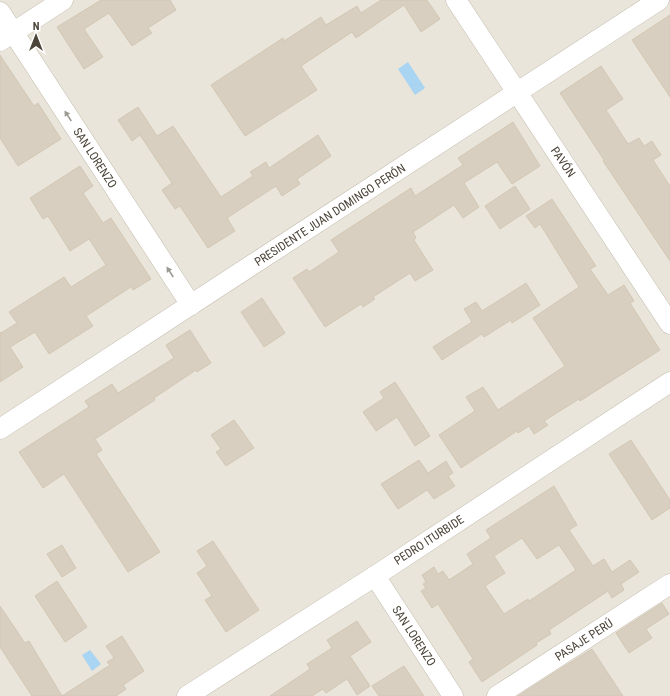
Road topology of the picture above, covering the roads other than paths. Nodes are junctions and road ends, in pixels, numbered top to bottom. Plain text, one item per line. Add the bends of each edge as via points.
1 (63, 0) edge
2 (456, 0) edge
3 (659, 0) edge
4 (0, 12) edge
5 (7, 36) edge
6 (517, 93) junction
7 (191, 305) junction
8 (670, 324) edge
9 (670, 382) edge
10 (0, 429) edge
11 (375, 576) junction
12 (670, 584) edge
13 (187, 696) edge
14 (453, 696) edge
15 (497, 696) edge

1 - 5 street
2 - 6 street, PAVÓN
3 - 6 street, PRESIDENTE JUAN DOMINGO PERÓN
4 - 5 street, SAN LORENZO
7 -> 5 street, SAN LORENZO
6 - 7 street, PRESIDENTE JUAN DOMINGO PERÓN
6 - 8 street, PAVÓN
7 - 10 street, PRESIDENTE JUAN DOMINGO PERÓN
9 - 11 street, PEDRO ITURBIDE
11 - 13 street, PEDRO ITURBIDE
11 - 14 street, SAN LORENZO
12 - 15 street, PASAJE PERÚ

